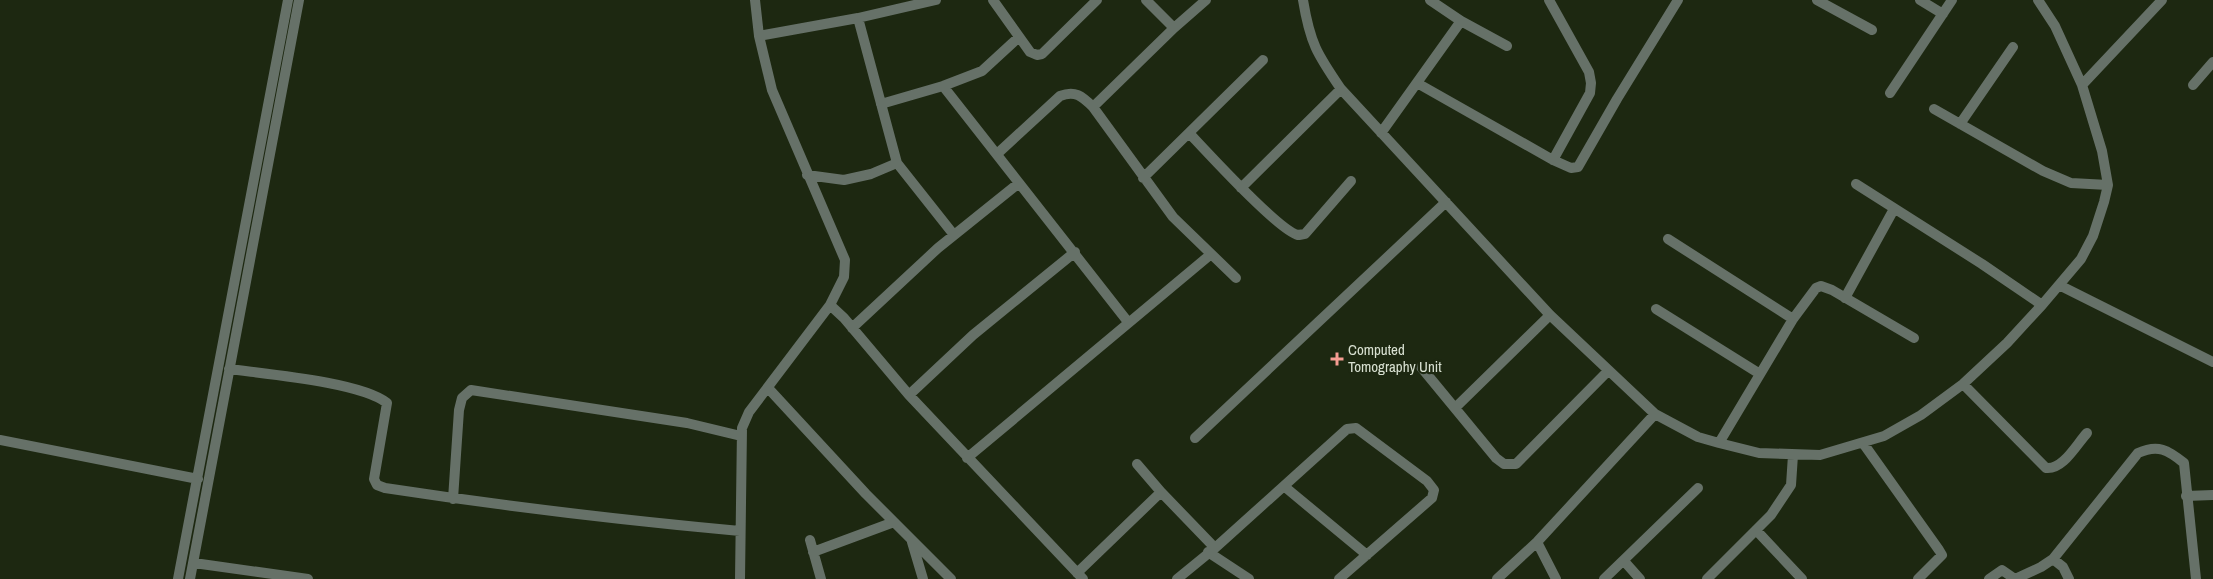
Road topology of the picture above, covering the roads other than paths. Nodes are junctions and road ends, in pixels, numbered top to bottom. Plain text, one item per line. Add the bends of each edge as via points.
1 (288, 0) edge
2 (300, 0) edge
3 (755, 0) edge
4 (936, 0) edge
5 (1097, 0) edge
6 (1146, 0) edge
7 (1206, 0) edge
8 (1303, 0) edge
9 (1430, 0) edge
10 (1549, 0) edge
11 (1678, 0) edge
12 (1817, 0) edge
13 (1920, 0) edge
14 (1952, 0) edge
15 (2038, 0) edge
16 (2162, 0) edge
17 (995, 1) edge
18 (1943, 14) junction
19 (858, 18) junction
20 (1461, 21) junction
21 (1174, 28) junction
22 (1872, 30) dead end
23 (759, 36) junction
24 (1019, 37) junction
25 (1507, 46) dead end
26 (2013, 47) dead end
27 (1263, 60) dead end
28 (2213, 62) edge
29 (1417, 83) junction
30 (2082, 85) junction
31 (2193, 85) dead end
32 (943, 86) junction
33 (1341, 89) junction
34 (1890, 93) dead end
35 (881, 104) junction
36 (1094, 107) junction
37 (1934, 109) dead end
38 (1960, 124) junction
39 (1189, 133) junction
40 (1381, 133) junction
41 (997, 154) junction
42 (1553, 160) junction
43 (897, 163) junction
44 (807, 175) junction
45 (1143, 178) junction
46 (1351, 181) dead end
47 (1019, 183) junction
48 (1856, 184) dead end
49 (2108, 185) junction
50 (1241, 188) junction
51 (1446, 202) junction
52 (1894, 209) junction
53 (954, 235) junction
54 (1668, 239) dead end
55 (1075, 252) junction
56 (1210, 255) junction
57 (1236, 278) dead end
58 (2059, 285) junction
59 (1845, 298) junction
60 (830, 304) junction
61 (2042, 305) junction
62 (1656, 309) dead end
63 (1550, 315) junction
64 (1793, 319) junction
65 (1128, 322) junction
66 (852, 328) junction
67 (1914, 338) dead end
68 (2213, 362) edge
69 (1421, 367) dead end
70 (229, 369) junction
71 (1608, 371) junction
72 (1760, 374) junction
73 (1963, 384) junction
74 (768, 388) junction
75 (909, 395) junction
76 (1455, 408) junction
77 (1655, 414) junction
78 (2087, 433) dead end
79 (741, 436) junction
80 (1194, 438) dead end
81 (0, 440) edge
82 (1719, 443) junction
83 (1863, 443) junction
84 (1793, 455) junction
85 (967, 458) junction
86 (1137, 464) dead end
87 (198, 479) junction
88 (1285, 487) junction
89 (1698, 488) dead end
90 (1161, 492) junction
91 (2186, 496) junction
92 (2213, 496) edge
93 (453, 499) junction
94 (894, 522) junction
95 (1756, 530) junction
96 (740, 531) junction
97 (912, 539) junction
98 (810, 540) dead end
99 (1537, 542) junction
100 (1211, 550) junction
101 (814, 552) junction
102 (1367, 556) junction
103 (2053, 559) junction
104 (1624, 561) junction
105 (194, 563) junction
106 (1080, 576) edge
107 (178, 579) edge
108 (190, 579) edge
109 (308, 579) edge
110 (740, 579) edge
111 (821, 579) edge
112 (923, 579) edge
113 (951, 579) edge
114 (1177, 579) edge
115 (1249, 579) edge
116 (1338, 579) edge
117 (1497, 579) edge
118 (1556, 579) edge
119 (1604, 579) edge
120 (1640, 579) edge
121 (1706, 579) edge
122 (1802, 579) edge
123 (1918, 579) edge
124 (1988, 579) edge
125 (2069, 579) edge
126 (2196, 579) edge

1 - 87 street
2 - 70 street
3 - 23 street
4 - 19 street
5 - 24 street via 1042,54 1030,52
6 - 21 street
7 - 21 street
8 - 33 street via 1308,33 1318,56
9 - 20 street
10 - 42 street via 1592,82 1590,93
11 - 42 street via 1578,167 1571,168
12 - 22 street
13 - 18 street
14 - 18 street
15 - 30 street via 2055,26
16 - 30 street
17 - 24 street
18 - 34 street
19 - 23 street
19 - 35 street
20 - 25 street
20 - 29 street
21 - 36 street
23 - 44 street via 772,90
24 - 32 street via 982,72
26 - 38 street
27 - 39 street
28 - 31 street
29 - 40 street
29 - 42 street
30 - 49 street via 2102,151
32 - 35 street
32 - 41 street
33 - 40 street
33 - 50 street
35 - 43 street
36 - 41 street via 1080,95 1070,92 1060,96
36 - 45 street
37 - 38 street
38 - 49 street via 2071,183
39 - 45 street
39 - 50 street
40 - 51 street
41 - 47 street
43 - 44 street via 871,174 844,180
43 - 53 street
44 - 60 street via 845,260 844,277
45 - 56 street via 1173,217
46 - 50 street via 1305,234 1297,235
47 - 53 street
47 - 55 street
48 - 52 street
49 - 58 street via 2093,236
51 - 63 street
51 - 80 street
52 - 59 street
52 - 61 street
53 - 66 street
54 - 64 street
55 - 65 street
55 - 75 street via 973,335
56 - 57 street
56 - 65 street
58 - 61 street
58 - 68 street
59 - 64 street via 1821,286 1816,288
59 - 67 street
60 - 66 street
60 - 74 street
61 - 73 street
62 - 72 street
63 - 71 street
63 - 76 street
64 - 72 street
65 - 85 street
66 - 75 street
69 - 76 street
70 - 93 street via 366,391 381,398 386,403 374,479 377,486
70 - 105 street
71 - 76 street via 1516,464 1504,464 1496,458
71 - 77 street
72 - 82 street
73 - 78 street via 2046,468 2052,469 2061,464
73 - 83 street via 1921,415 1884,436
74 - 79 street via 749,412
74 - 94 street
75 - 85 street
77 - 82 street
77 - 99 street
79 - 93 street via 687,423 471,390 462,398 459,410
79 - 96 street
81 - 87 street
82 - 84 street
83 - 84 street via 1820,455
83 - 123 street via 1940,550 1942,556 1939,560
84 - 95 street via 1791,485 1771,515
85 - 106 street
86 - 90 street
87 - 107 street
88 - 100 street
88 - 102 street
88 - 102 street via 1347,429 1356,428 1427,481 1434,490 1432,498
89 - 104 street
90 - 100 street
90 - 106 street
91 - 92 street
91 - 103 street via 2184,463 2162,449 2150,448 2138,453
91 - 126 street
93 - 96 street
94 - 97 street
94 - 101 street
95 - 121 street
95 - 122 street
96 - 110 street
97 - 112 street
97 - 113 street
98 - 101 street
99 - 117 street
99 - 118 street
100 - 114 street
100 - 115 street
101 - 111 street
102 - 116 street
103 - 124 street via 2015,579 2002,570
103 - 125 street via 2063,567
104 - 119 street
104 - 120 street
105 - 108 street
105 - 109 street

